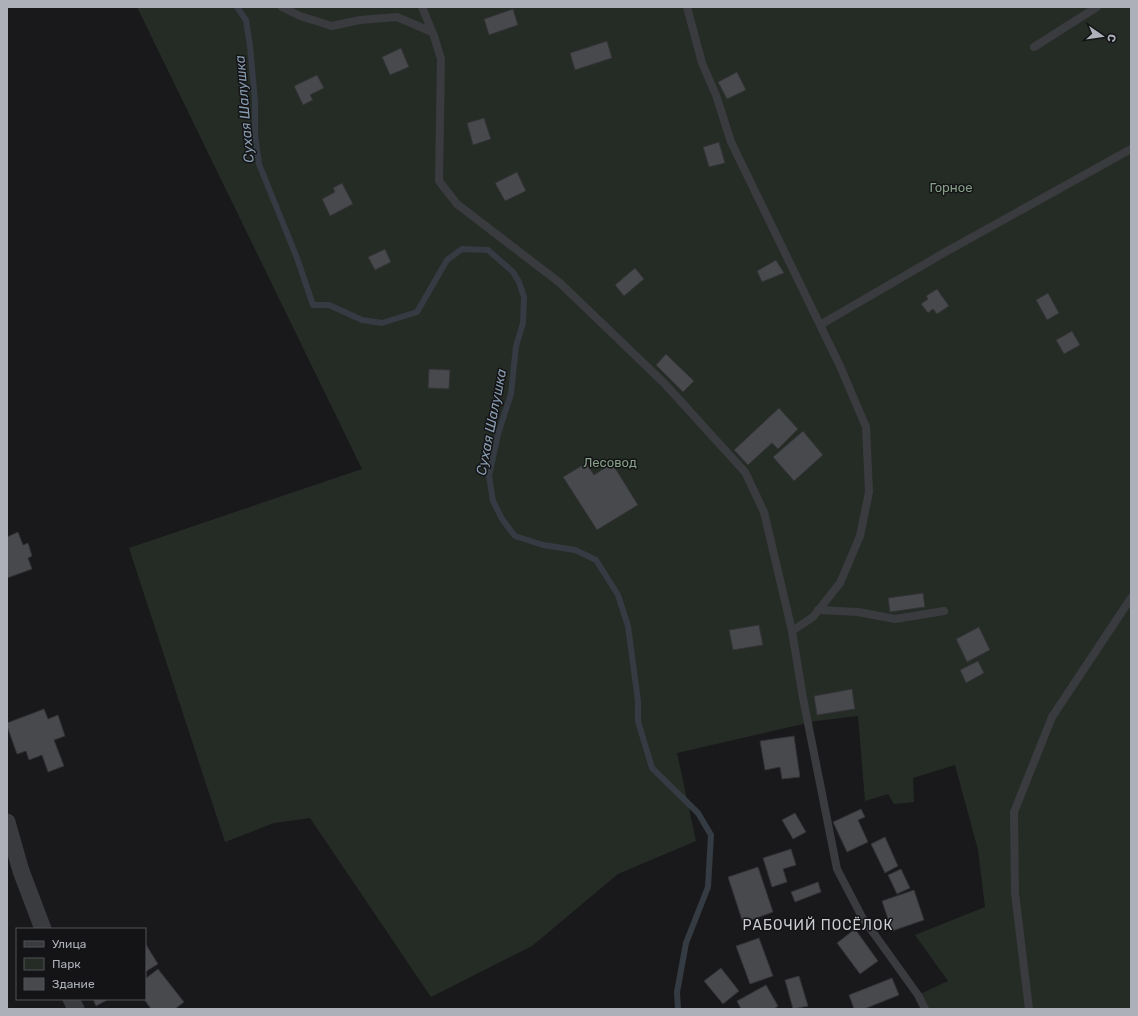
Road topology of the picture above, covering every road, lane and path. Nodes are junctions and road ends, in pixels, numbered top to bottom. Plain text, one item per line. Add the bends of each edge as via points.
1 (282, 7) edge
2 (422, 7) edge
3 (687, 7) edge
4 (1097, 7) edge
5 (432, 32) junction
6 (1034, 47) dead end
7 (1131, 149) edge
8 (820, 325) junction
9 (1131, 598) edge
10 (818, 610) junction
11 (944, 611) dead end
12 (792, 631) junction
13 (7, 822) edge
14 (43, 928) edge
15 (72, 1000) edge
16 (76, 1009) edge
17 (925, 1009) edge
18 (1029, 1009) edge

1 - 5 lane via 300,16 332,26 360,20 396,18
2 - 5 lane
3 - 8 lane via 702,63 716,95 731,142
4 - 6 lane
5 - 12 lane via 440,59 439,181 457,204 560,283 664,383 745,472 764,512
7 - 8 lane
8 - 10 lane via 866,427 869,492 860,536 840,583
9 - 18 lane via 1052,718 1014,812 1015,893
10 - 11 lane via 858,612 895,619
10 - 12 lane via 813,617
12 - 17 lane via 837,869 862,917 918,995
13 - 14 street via 21,871
15 - 16 street

